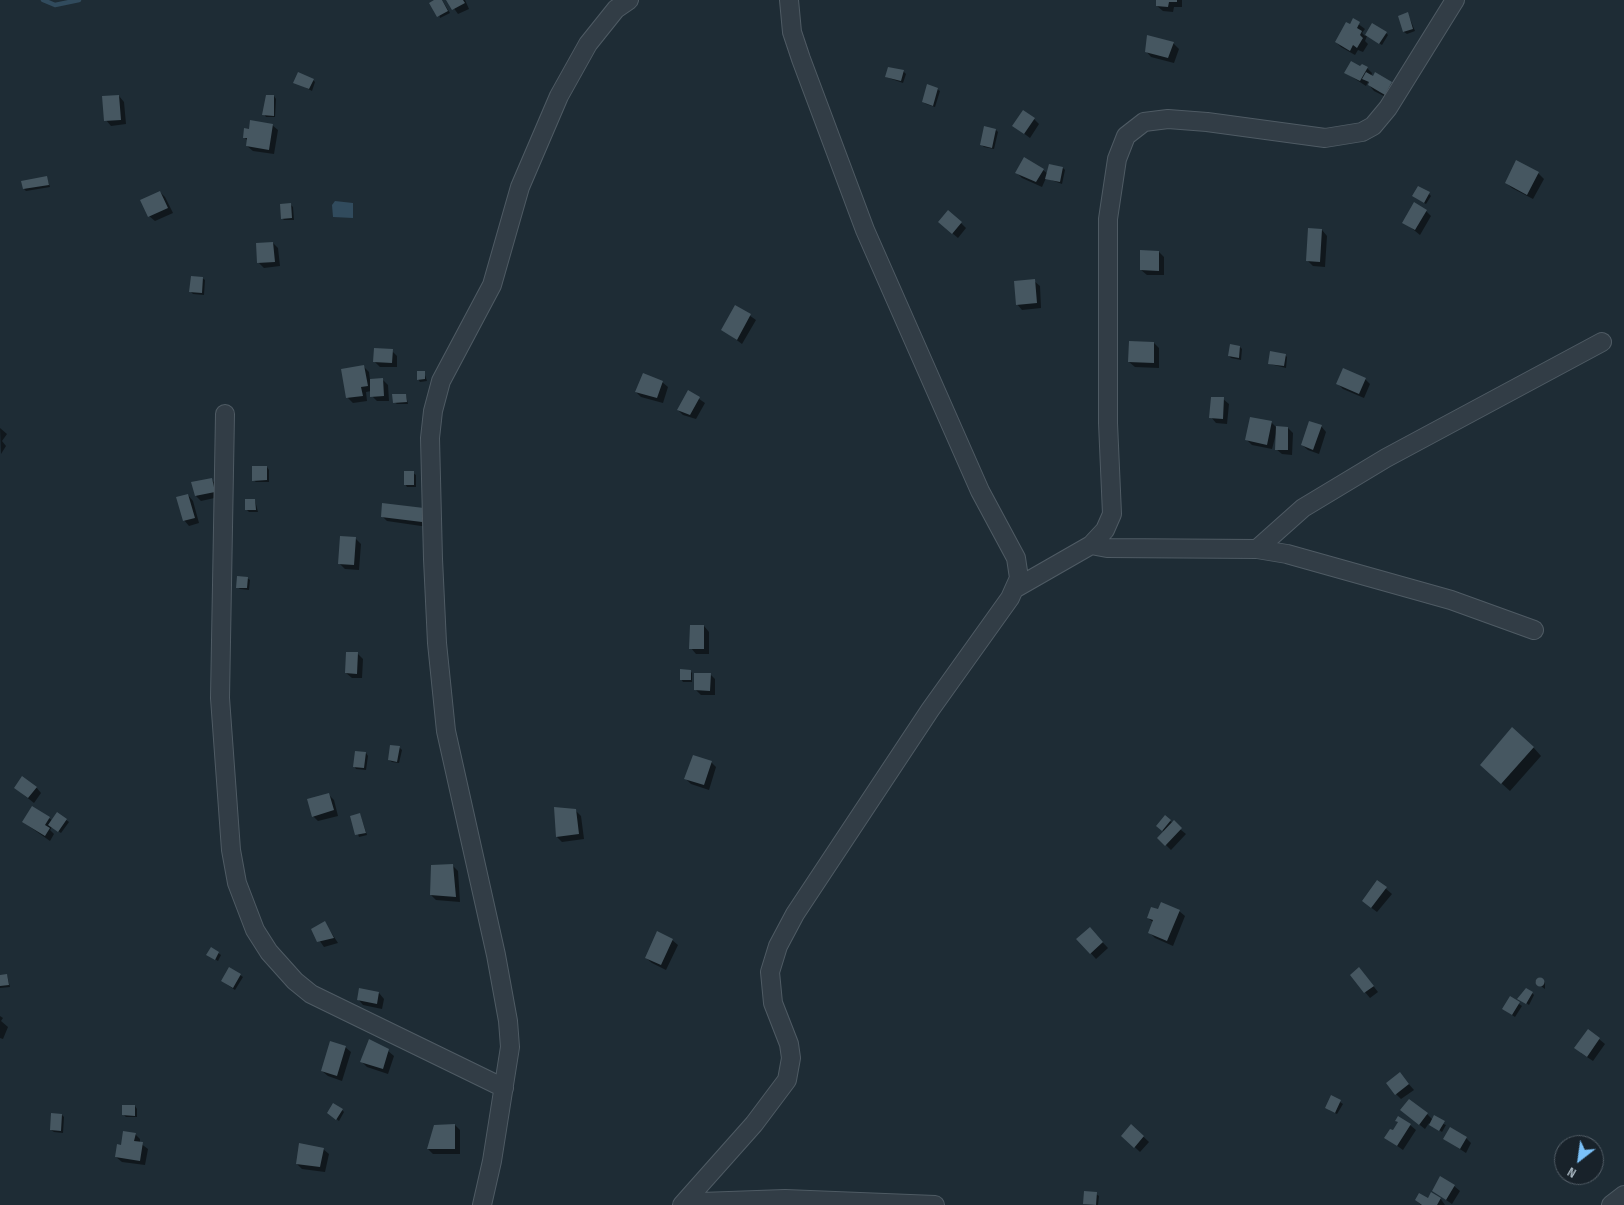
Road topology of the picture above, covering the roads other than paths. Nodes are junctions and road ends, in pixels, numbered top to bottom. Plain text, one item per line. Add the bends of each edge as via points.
1 (629, 0) edge
2 (1455, 0) edge
3 (786, 1) edge
4 (1602, 342) dead end
5 (225, 414) dead end
6 (1091, 546) junction
7 (1256, 549) junction
8 (1016, 588) junction
9 (1534, 630) dead end
10 (504, 1088) junction
11 (482, 1205) edge
12 (682, 1205) edge
13 (936, 1205) edge

1 - 10 street via 616,9 588,44 559,96 520,187 492,285 441,381 433,411 430,438 434,577 446,731 508,1021 510,1047
2 - 6 street via 1388,108 1373,126 1362,132 1325,138 1168,119 1144,122 1126,136 1117,159 1108,218 1108,423 1112,514 1105,530
3 - 8 street via 801,59 865,230 980,491 1016,558 1019,568
4 - 7 street via 1386,458 1303,508
5 - 10 street via 220,698 231,850 237,883 255,930 269,952 311,994
6 - 7 street
6 - 8 street
7 - 9 street via 1287,554 1451,600
8 - 12 street via 930,710 795,914 778,946 770,972 774,1003 789,1044 791,1058 787,1080 754,1124
10 - 11 street
12 - 13 street via 785,1199

